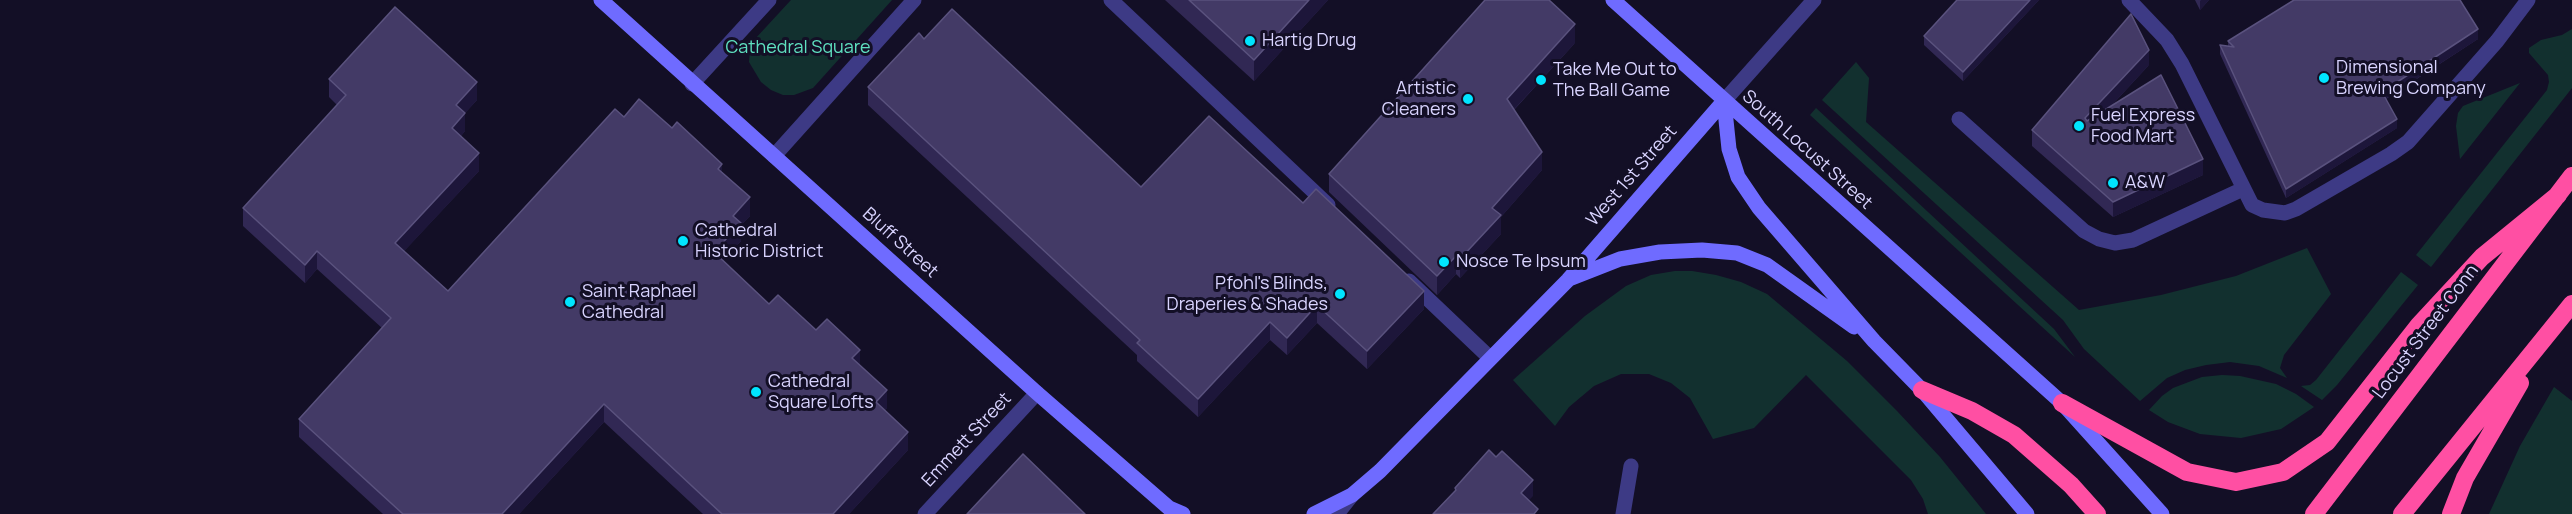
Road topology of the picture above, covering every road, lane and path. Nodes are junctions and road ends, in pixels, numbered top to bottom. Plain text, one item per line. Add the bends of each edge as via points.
1 (601, 0) edge
2 (769, 0) edge
3 (914, 0) edge
4 (1111, 0) edge
5 (1613, 0) edge
6 (1814, 0) edge
7 (2129, 0) edge
8 (2528, 0) edge
9 (692, 84) junction
10 (1724, 101) junction
11 (1959, 119) dead end
12 (774, 156) junction
13 (2572, 176) edge
14 (2243, 189) junction
15 (2558, 195) junction
16 (1336, 212) edge
17 (1396, 270) edge
18 (1568, 280) junction
19 (2572, 304) edge
20 (2548, 334) junction
21 (1874, 341) junction
22 (1490, 358) junction
23 (1922, 390) junction
24 (1037, 393) junction
25 (2062, 403) junction
26 (1631, 466) dead end
27 (1352, 495) junction
28 (1175, 512) edge
29 (925, 514) edge
30 (1314, 514) edge
31 (1337, 514) edge
32 (1623, 514) edge
33 (2027, 514) edge
34 (2097, 514) edge
35 (2162, 514) edge
36 (2314, 514) edge
37 (2402, 514) edge
38 (2451, 514) edge

1 - 9 main road, Bluff Street
2 - 9 street
3 - 12 street
4 - 16 street
5 - 10 main road
6 - 10 street, West 1st Street
7 - 14 street via 2167,40 2182,64
8 - 14 street via 2408,142 2391,154 2285,213 2252,205
9 - 12 main road, Bluff Street
10 - 18 main road, West 1st Street
10 - 21 main road, South Locust Street via 1729,149 1738,177 1759,208
10 - 25 main road, South Locust Street
11 - 14 street via 2084,231 2115,243 2133,240
12 - 24 main road, Bluff Street
13 - 15 highway, Locust Street Conn
15 - 25 highway via 2482,257 2419,325 2327,442 2283,472 2236,482 2187,472
15 - 36 highway, Locust Street Conn
17 - 22 street
18 - 21 main road via 1620,259 1660,252 1737,253 1767,265
18 - 22 main road, West 1st Street
19 - 20 highway
20 - 37 highway
20 - 38 highway via 2465,478
21 - 23 main road, South Locust Street
22 - 27 main road, West 1st Street
23 - 33 main road, South Locust Street
23 - 34 highway via 1972,411 2014,435 2071,485
24 - 28 main road, Bluff Street
24 - 29 street, Emmett Street
25 - 35 main road, South Locust Street
26 - 32 street
27 - 30 main road, West 1st Street
27 - 31 street

